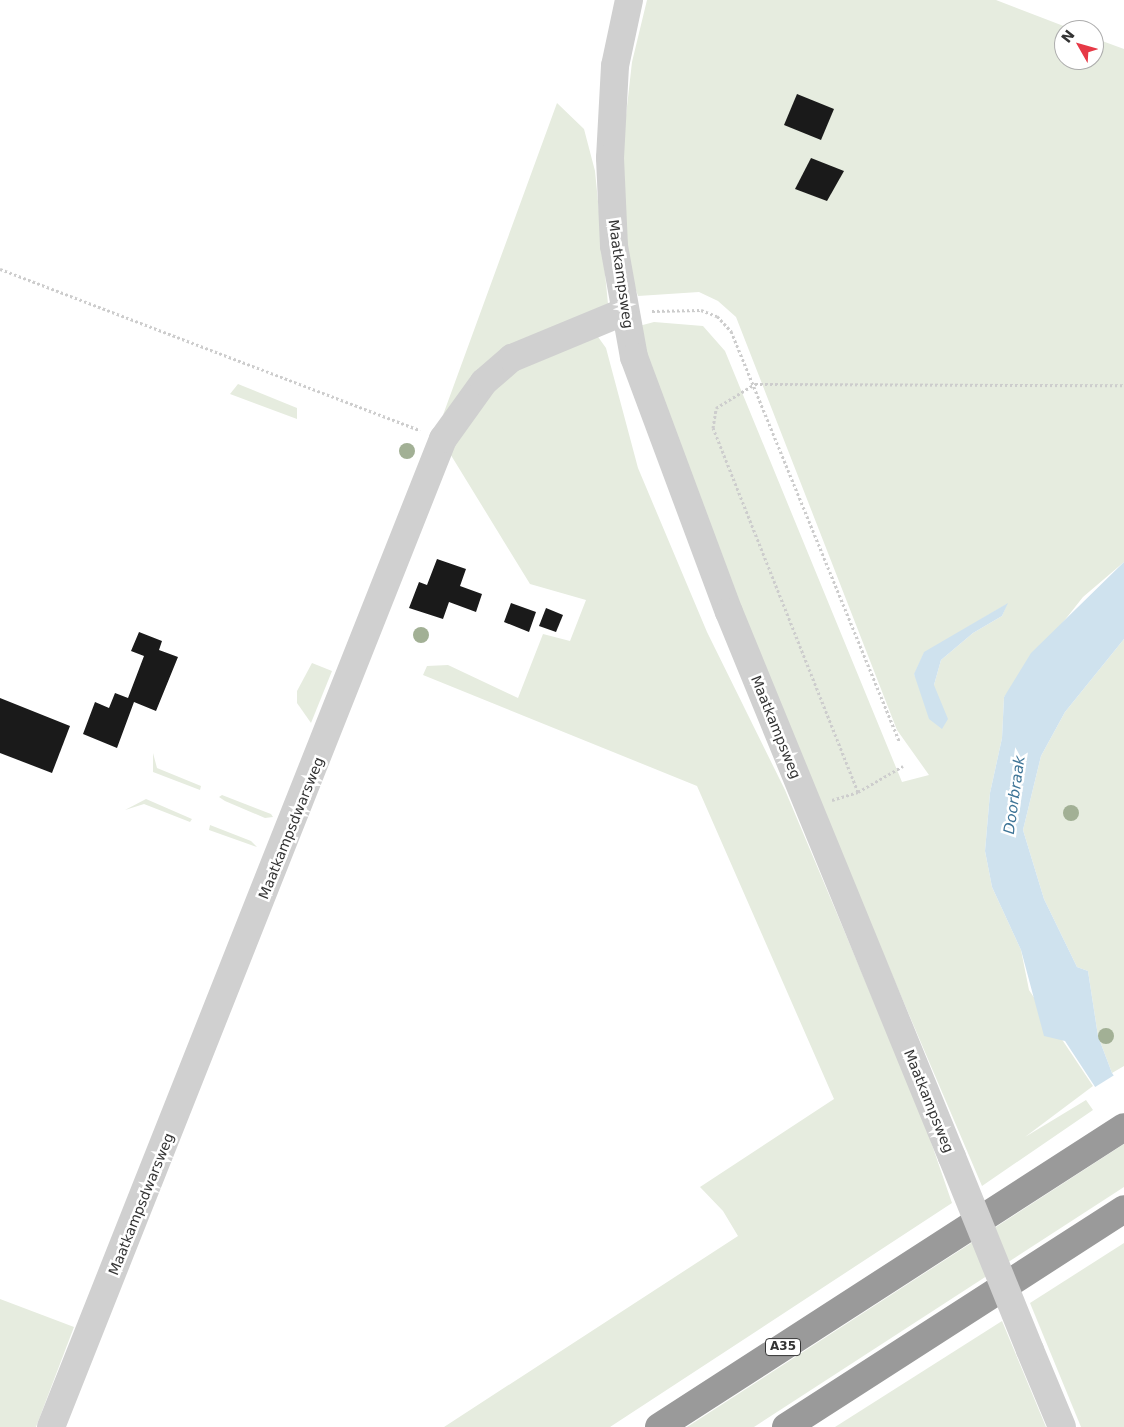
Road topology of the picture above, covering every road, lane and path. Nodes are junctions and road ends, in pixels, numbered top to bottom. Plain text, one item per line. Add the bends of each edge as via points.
1 (628, 0) edge
2 (0, 270) edge
3 (623, 312) junction
4 (755, 384) junction
5 (1124, 385) edge
6 (443, 439) junction
7 (899, 741) dead end
8 (903, 766) dead end
9 (858, 792) junction
10 (809, 807) junction
11 (1121, 1129) edge
12 (1124, 1209) edge
13 (51, 1427) edge
14 (659, 1427) edge
15 (786, 1427) edge
16 (1062, 1427) edge

1 - 3 street, Maatkampsweg via 610,113 614,246
2 - 6 path
3 - 4 path via 710,313 731,331
3 - 6 street, Maatkampsdwarsweg via 512,358 484,382
3 - 10 street, Maatkampsweg via 634,357 715,575
4 - 5 path
4 - 7 path
4 - 9 path via 721,402 712,420 713,428
6 - 13 street, Maatkampsdwarsweg
8 - 9 path
9 - 10 path
10 - 16 street, Maatkampsweg, bridge
11 - 14 highway, A35
12 - 15 highway

